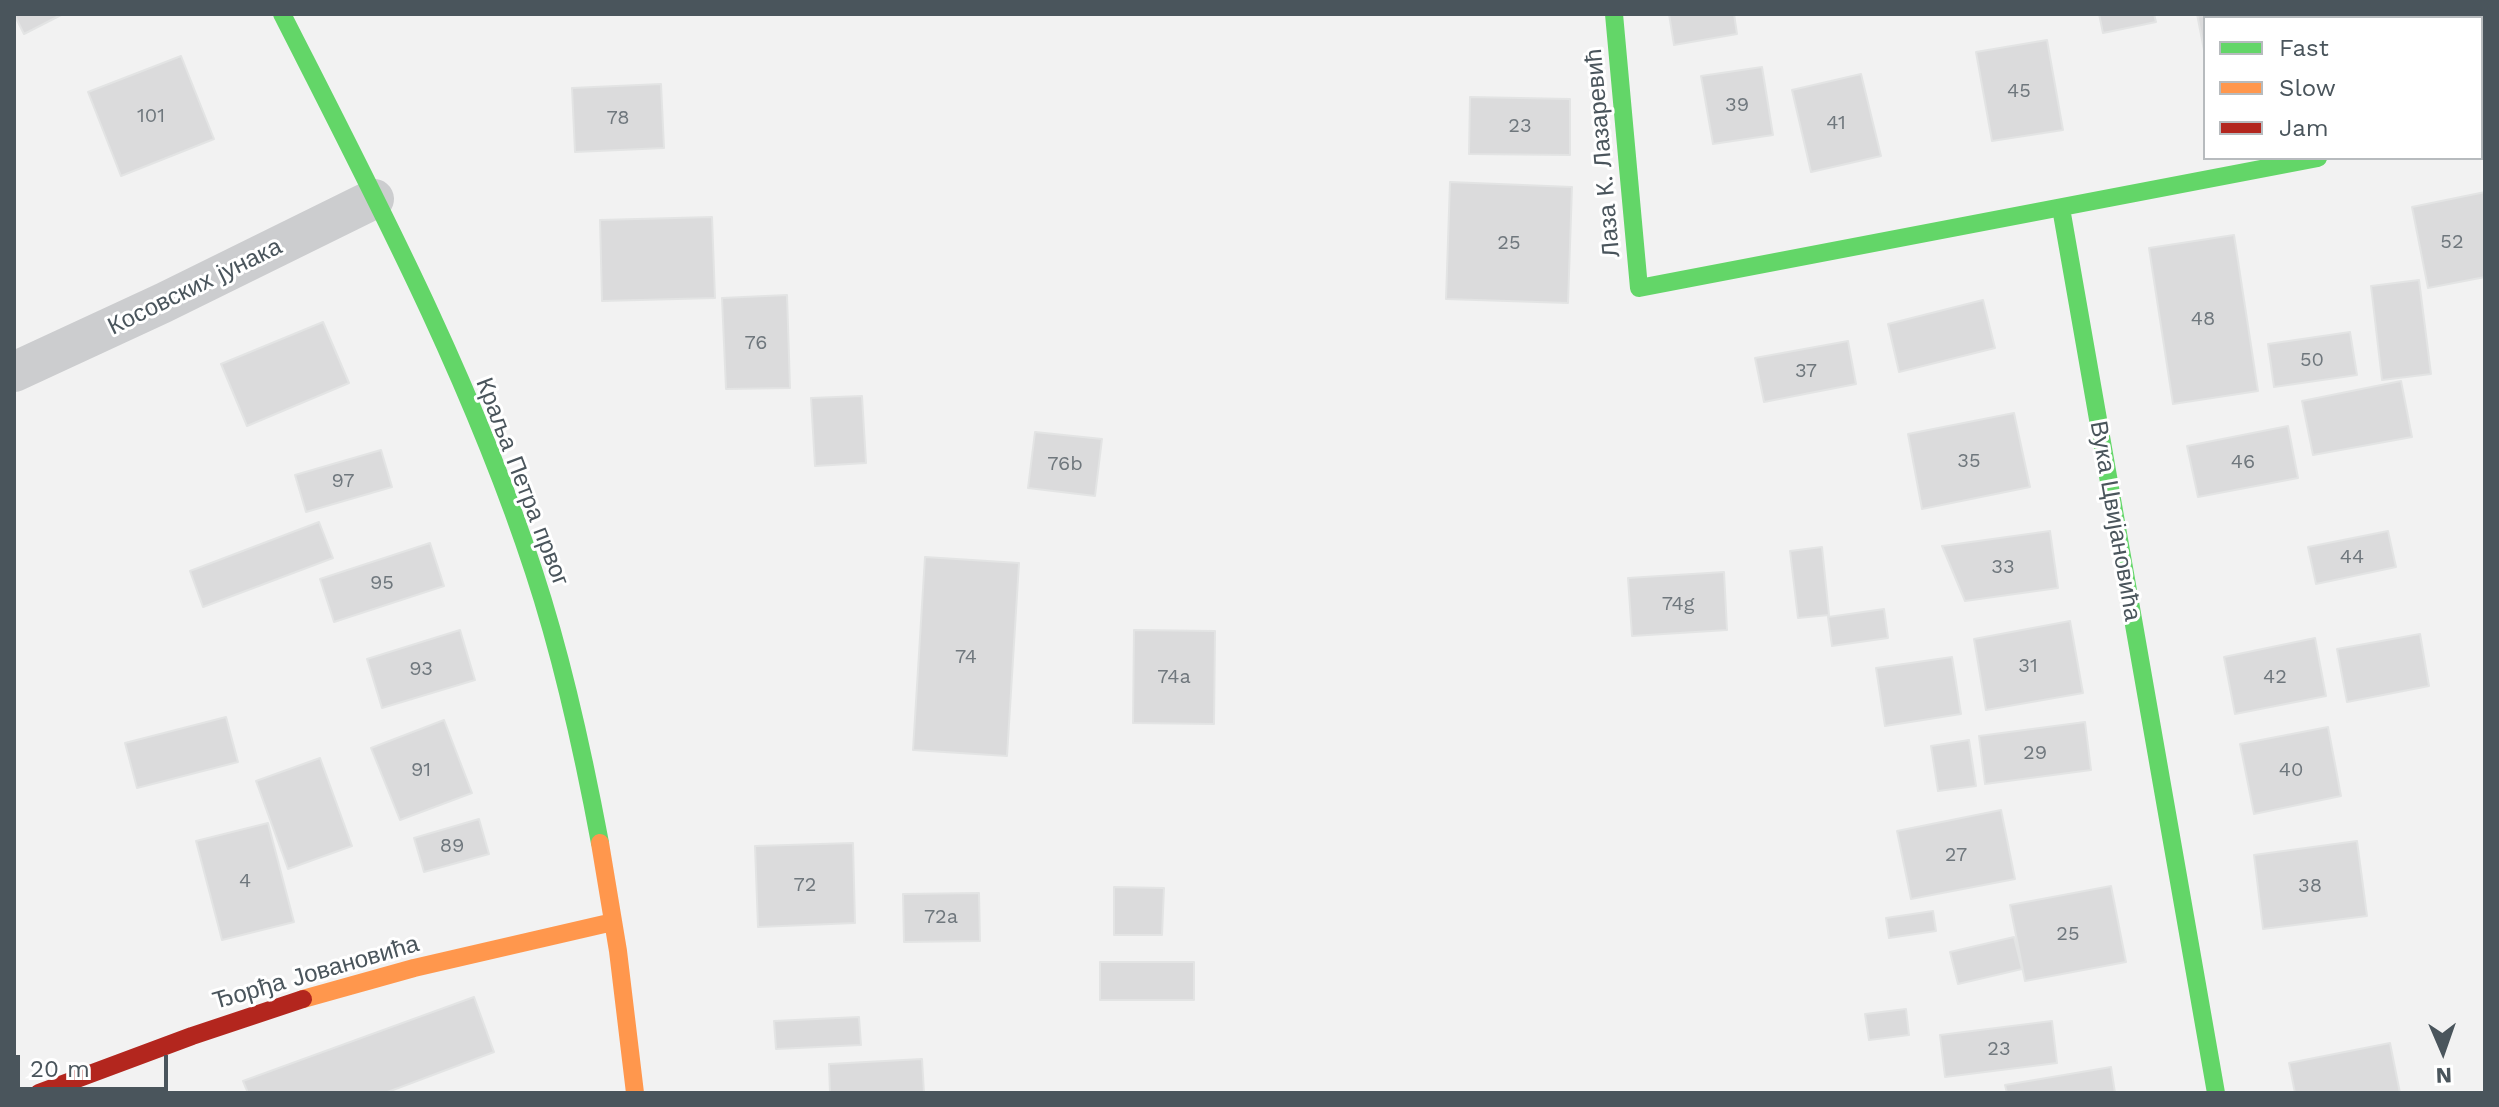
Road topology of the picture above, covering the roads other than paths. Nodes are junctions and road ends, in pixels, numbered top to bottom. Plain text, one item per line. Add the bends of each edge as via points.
1 (282, 14) edge
2 (1614, 14) edge
3 (2308, 160) edge
4 (374, 199) junction
5 (2061, 208) junction
6 (14, 372) edge
7 (613, 922) junction
8 (39, 1093) edge
9 (635, 1093) edge
10 (2216, 1093) edge

1 - 4 street, Краља Петра првог
2 - 5 street, Лаза К. Лазаревић via 1639,288
3 - 5 street
4 - 6 street, Косовских јунака
4 - 7 street, Краља Петра првог via 461,389 526,549 594,804
5 - 10 street, Вука Цвијановића
7 - 8 street, Ђорђа Јовановића via 348,986 190,1036
7 - 9 street, Краља Петра првог

